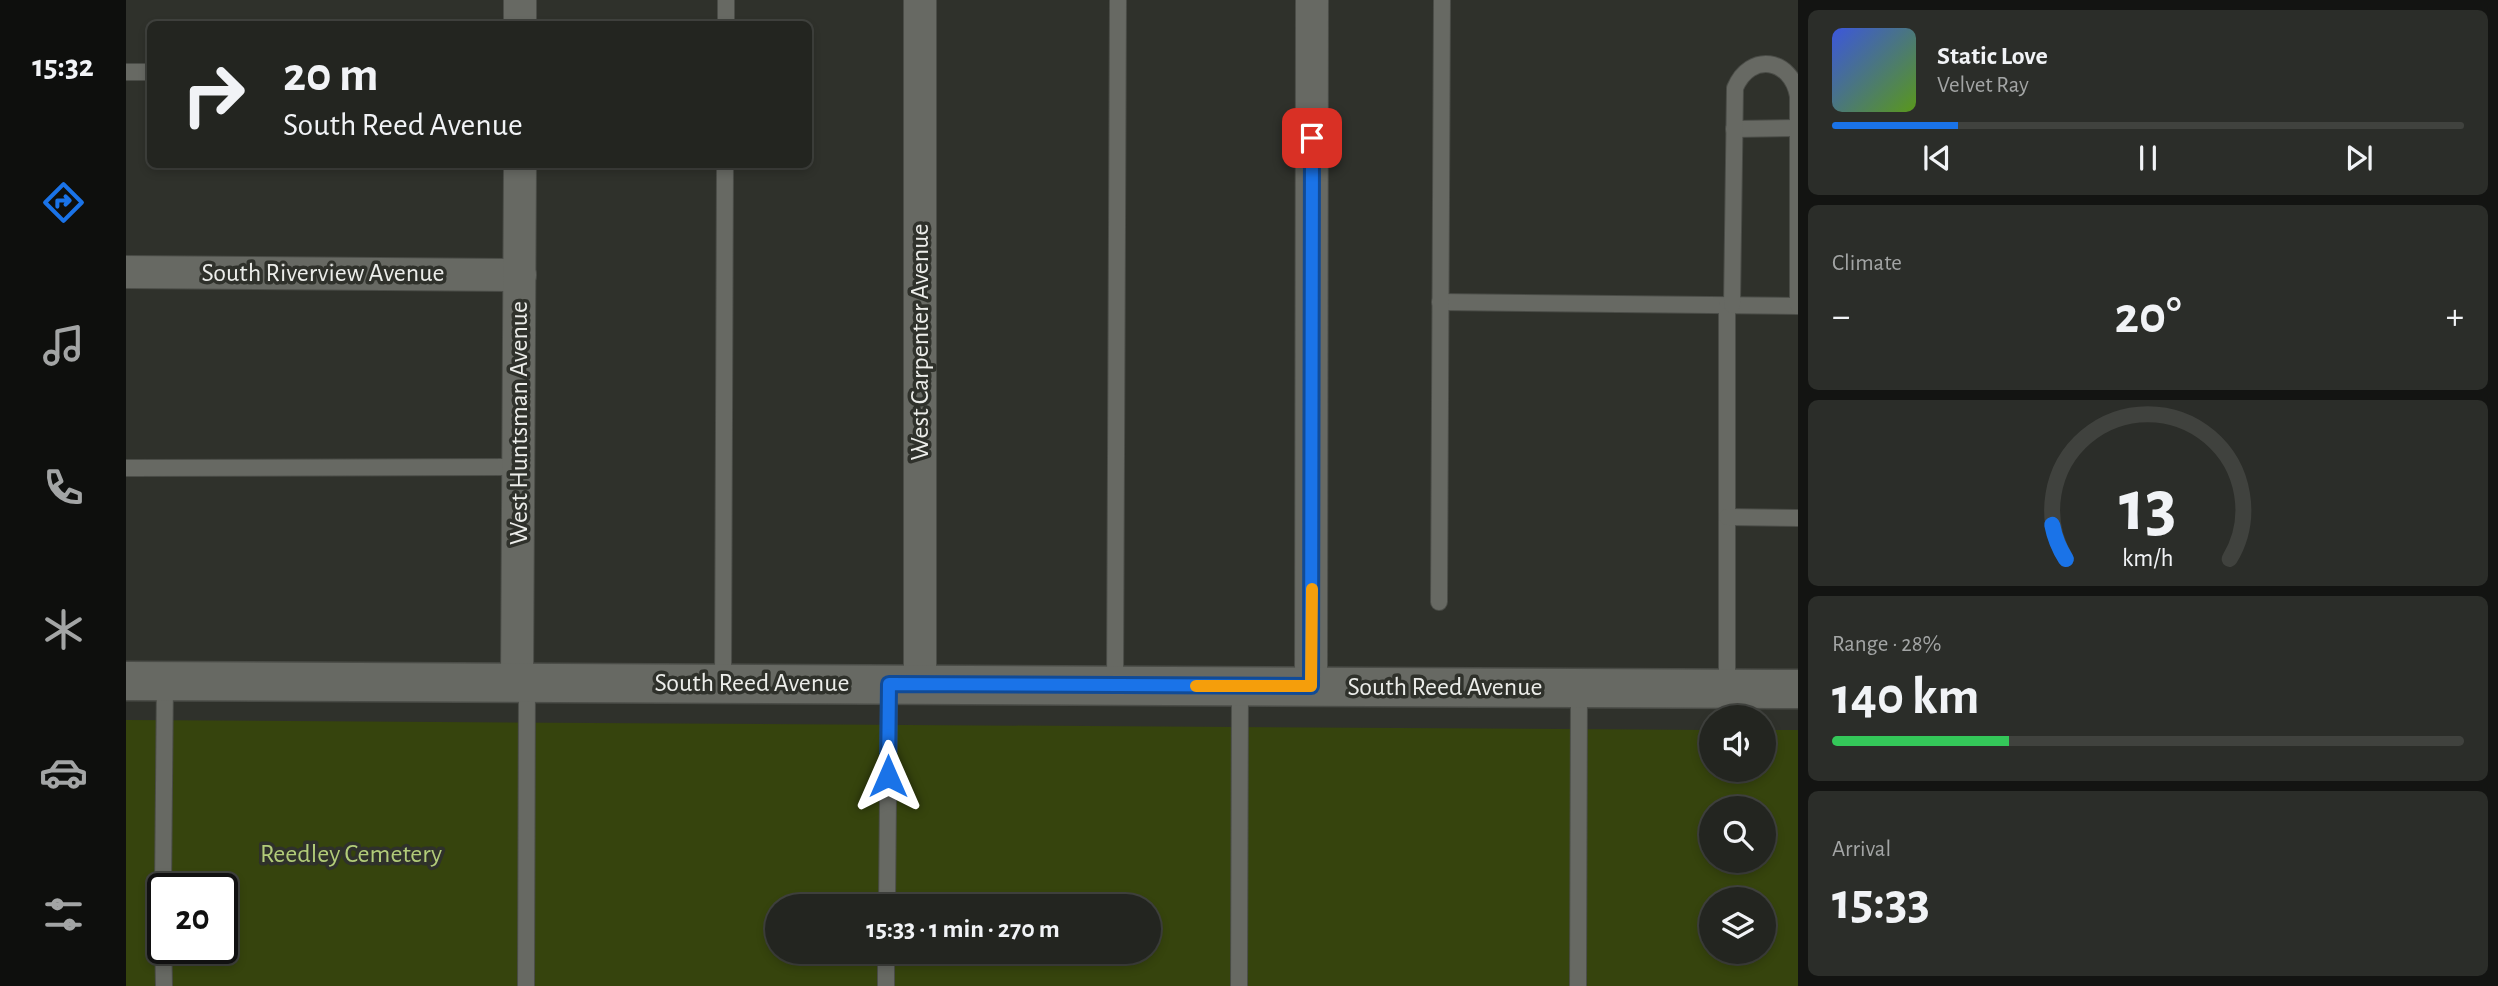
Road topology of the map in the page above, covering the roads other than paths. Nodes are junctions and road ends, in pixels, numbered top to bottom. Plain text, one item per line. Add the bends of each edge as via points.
1 (520, 0) edge
2 (726, 0) edge
3 (920, 0) edge
4 (1118, 0) edge
5 (1312, 0) edge
6 (1442, 0) edge
7 (520, 21) edge
8 (726, 21) edge
9 (126, 72) edge
10 (147, 72) edge
11 (1798, 128) edge
12 (1734, 129) junction
13 (520, 168) edge
14 (725, 168) edge
15 (126, 272) edge
16 (520, 275) junction
17 (1440, 302) junction
18 (1730, 305) junction
19 (1798, 306) edge
20 (520, 467) junction
21 (126, 468) edge
22 (1727, 517) junction
23 (1798, 518) edge
24 (1439, 602) dead end
25 (126, 681) edge
26 (165, 681) junction
27 (522, 682) junction
28 (723, 683) junction
29 (904, 684) junction
30 (1115, 685) junction
31 (1240, 686) junction
32 (1311, 686) junction
33 (1579, 688) junction
34 (1727, 689) junction
35 (1798, 689) edge
36 (163, 873) edge
37 (888, 894) edge
38 (164, 964) edge
39 (886, 964) edge
40 (164, 986) edge
41 (526, 986) edge
42 (886, 986) edge
43 (1239, 986) edge
44 (1578, 986) edge

1 - 7 street
2 - 8 lane
3 - 29 street, West Carpenter Avenue
4 - 30 lane
5 - 32 street
6 - 17 lane
9 - 10 lane
11 - 12 lane
11 - 12 lane via 1798,96 1792,77 1764,64 1739,78
11 - 19 lane
12 - 18 lane
13 - 16 street, West Huntsman Avenue
14 - 28 lane
15 - 16 street, South Riverview Avenue
16 - 20 street, West Huntsman Avenue
17 - 18 lane
17 - 24 lane
18 - 19 lane
18 - 22 lane
20 - 21 lane
20 - 27 street, West Huntsman Avenue
22 - 23 lane
22 - 34 lane
25 - 26 street, South Reed Avenue
26 - 27 street, South Reed Avenue
26 - 36 lane
27 - 28 street, South Reed Avenue
27 - 41 lane
28 - 29 street, South Reed Avenue
29 - 30 street, South Reed Avenue
29 - 37 lane
30 - 31 street, South Reed Avenue
31 - 32 street, South Reed Avenue
31 - 43 lane
32 - 33 street, South Reed Avenue
33 - 34 street, South Reed Avenue
33 - 44 lane
34 - 35 street, South Reed Avenue
38 - 40 lane
39 - 42 lane

